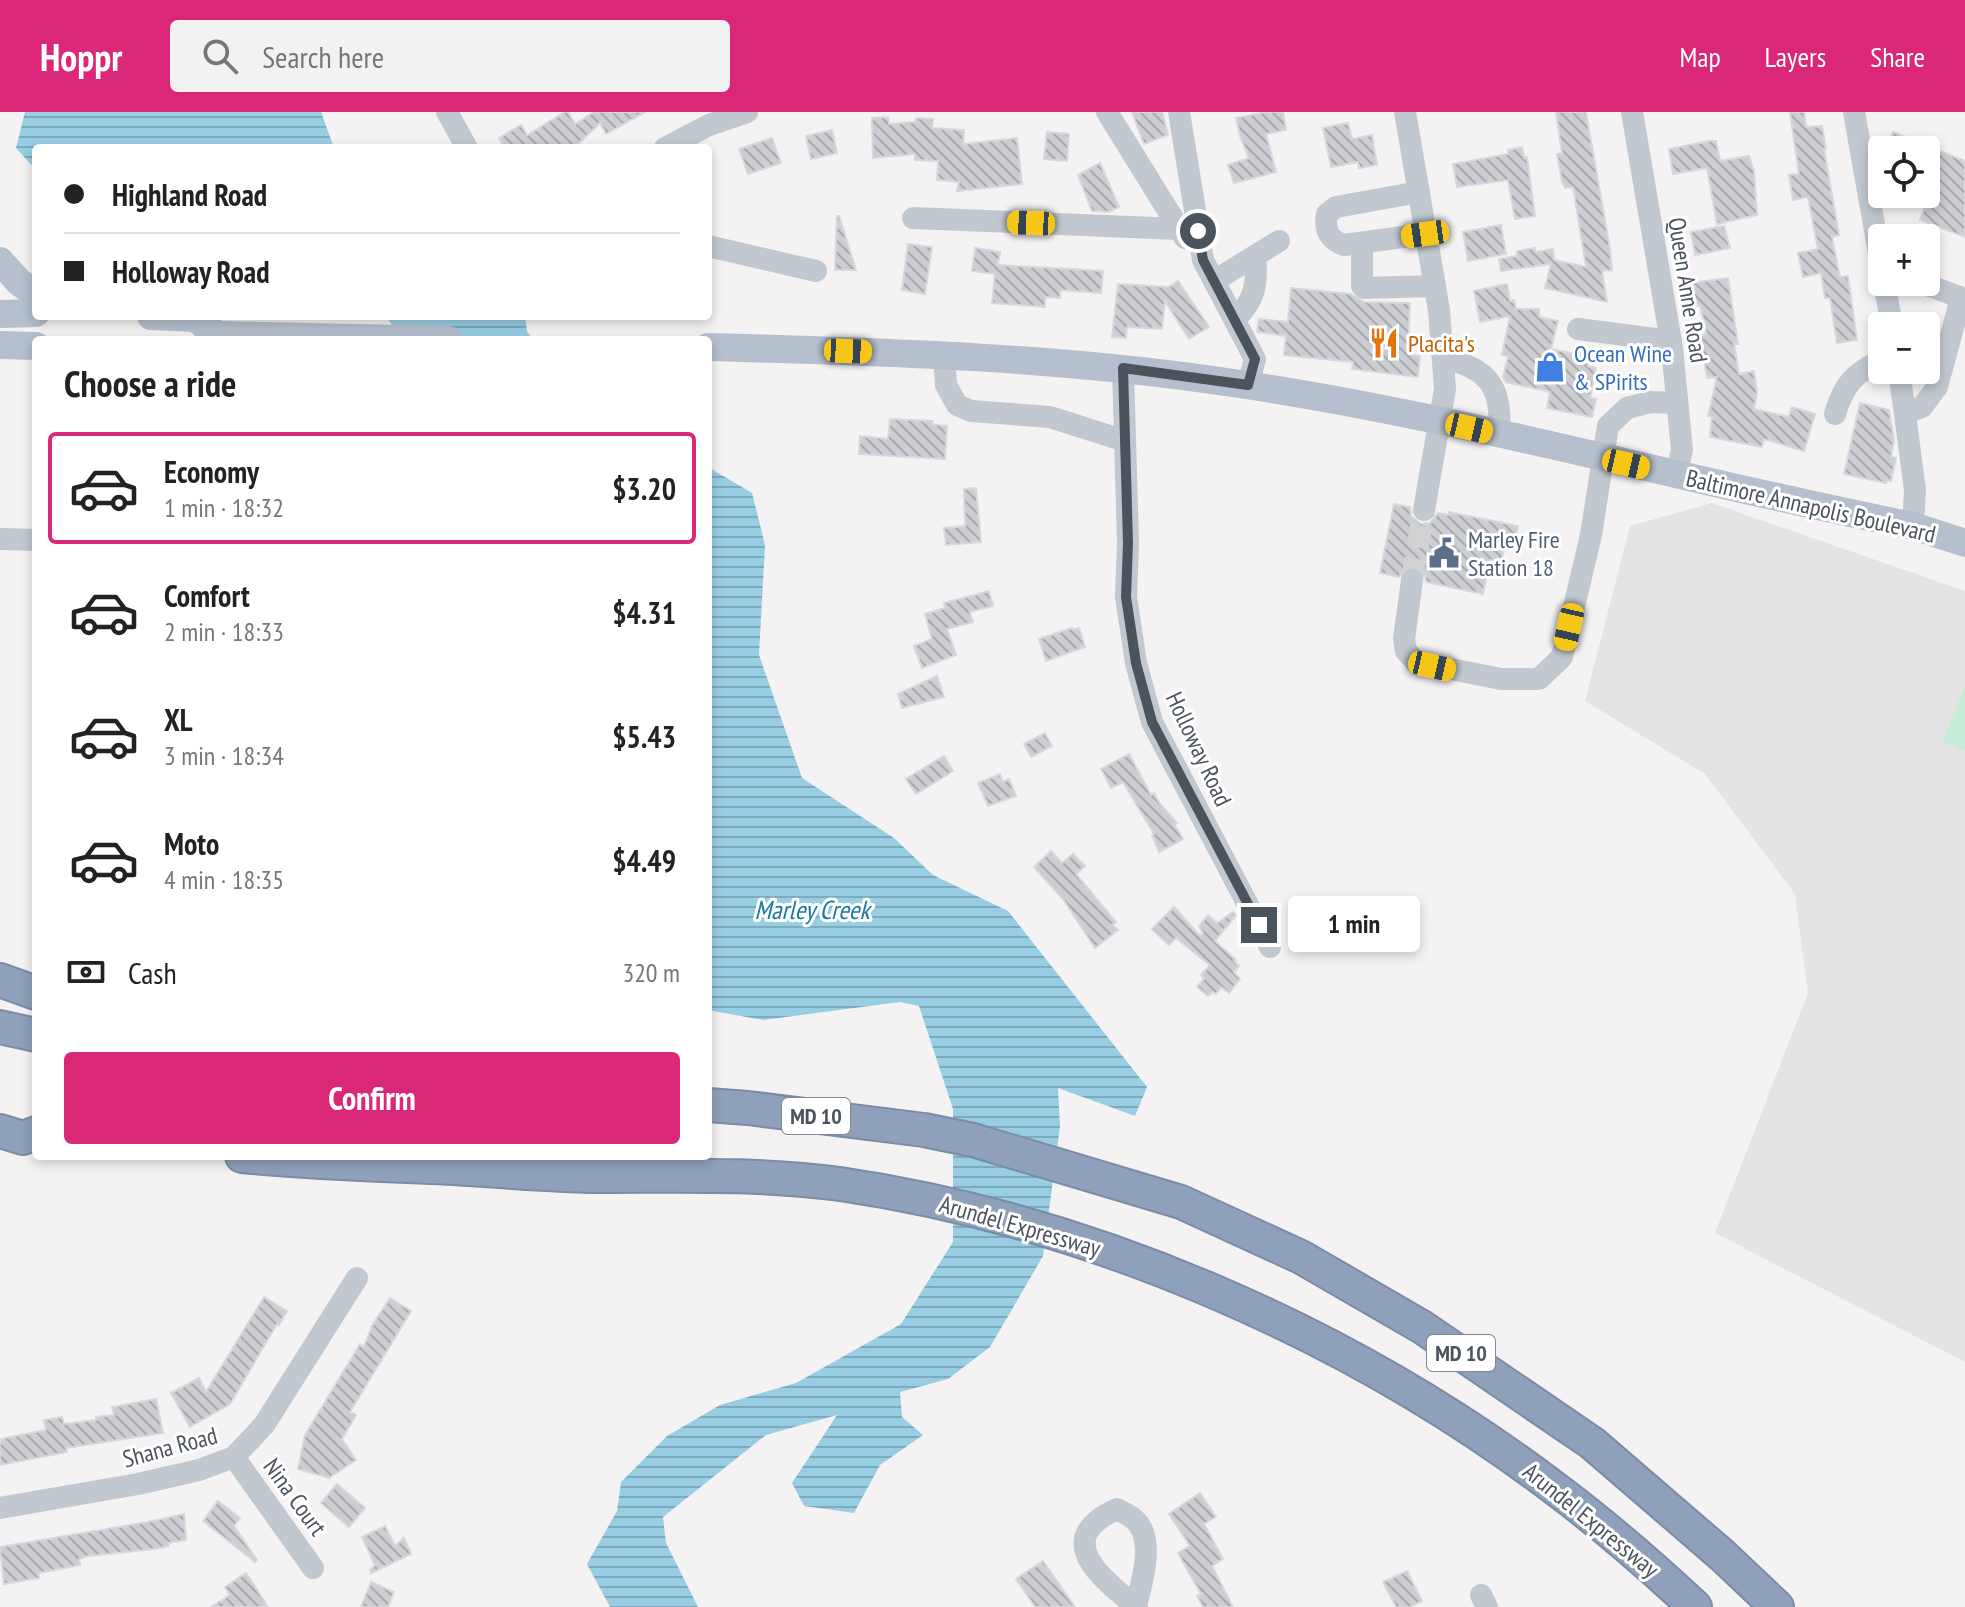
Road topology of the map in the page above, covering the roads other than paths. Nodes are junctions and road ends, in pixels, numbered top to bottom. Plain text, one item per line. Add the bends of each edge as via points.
1 (447, 112) edge
2 (747, 112) edge
3 (1107, 112) edge
4 (1179, 112) edge
5 (1405, 112) edge
6 (1632, 112) edge
7 (1854, 112) edge
8 (465, 144) edge
9 (673, 144) edge
10 (1419, 192) junction
11 (913, 218) dead end
12 (1874, 224) edge
13 (1178, 229) junction
14 (1425, 234) junction
15 (1279, 241) dead end
16 (1362, 243) junction
17 (712, 247) edge
18 (1255, 256) junction
19 (1203, 260) junction
20 (0, 261) edge
21 (816, 271) dead end
22 (1214, 281) junction
23 (1435, 286) junction
24 (1940, 290) edge
25 (32, 291) edge
26 (1963, 299) edge
27 (32, 313) edge
28 (0, 314) edge
29 (1235, 319) junction
30 (197, 320) edge
31 (1578, 329) dead end
32 (212, 336) edge
33 (1671, 341) junction
34 (0, 345) edge
35 (32, 346) edge
36 (712, 347) edge
37 (944, 354) junction
38 (1443, 358) junction
39 (1868, 366) edge
40 (1123, 368) junction
41 (1902, 384) edge
42 (1248, 385) junction
43 (1677, 403) junction
44 (1907, 412) junction
45 (1835, 414) dead end
46 (1439, 421) junction
47 (1499, 435) junction
48 (1125, 441) junction
49 (1604, 458) junction
50 (1676, 475) junction
51 (1424, 510) tunnel mouth
52 (1913, 526) junction
53 (0, 539) edge
54 (32, 540) edge
55 (1965, 543) edge
56 (1412, 580) tunnel mouth
57 (1270, 947) dead end
58 (0, 980) edge
59 (32, 992) edge
60 (0, 1027) edge
61 (32, 1034) edge
62 (712, 1105) edge
63 (0, 1109) edge
64 (32, 1118) edge
65 (0, 1131) edge
66 (32, 1135) edge
67 (285, 1160) edge
68 (357, 1278) dead end
69 (234, 1457) junction
70 (0, 1508) edge
71 (313, 1568) dead end
72 (1695, 1607) edge
73 (1777, 1607) edge

1 - 8 street
2 - 9 street
3 - 13 street
4 - 19 street
5 - 10 street
6 - 33 street, Queen Anne Road
7 - 12 street
10 - 14 street
10 - 16 street via 1336,207 1327,214 1328,235 1335,242
11 - 13 street
13 - 19 street
14 - 16 street
14 - 23 street
15 - 18 street
16 - 23 street via 1364,288
17 - 21 street
18 - 22 street
18 - 29 street via 1254,293
19 - 22 street
20 - 25 main road
22 - 29 street
23 - 38 street
24 - 26 street
26 - 44 street via 1937,387 1922,407
27 - 28 main road
29 - 42 street via 1255,359
30 - 32 main road
31 - 33 street
33 - 43 street, Queen Anne Road
34 - 35 main road
36 - 37 main road, Baltimore Annapolis Boulevard
37 - 40 main road, Baltimore Annapolis Boulevard
37 - 48 street via 946,385 957,405 971,411 1050,417
38 - 46 street
38 - 47 street via 1466,363 1494,389 1501,410
39 - 45 street via 1849,382
40 - 42 main road, Baltimore Annapolis Boulevard
40 - 48 street, Holloway Road
41 - 44 street
42 - 46 main road, Baltimore Annapolis Boulevard
43 - 49 street via 1627,408 1608,426
43 - 50 street, Queen Anne Road via 1682,450
44 - 52 street
46 - 47 main road, Baltimore Annapolis Boulevard
46 - 51 street
47 - 49 main road, Baltimore Annapolis Boulevard
48 - 57 street, Holloway Road via 1126,597 1152,722
49 - 50 main road, Baltimore Annapolis Boulevard
49 - 56 street via 1562,657 1539,679 1501,679 1416,662 1404,639
50 - 52 main road, Baltimore Annapolis Boulevard
52 - 55 main road, Baltimore Annapolis Boulevard
53 - 54 street
58 - 59 highway
60 - 61 highway
62 - 73 highway, MD 10 via 973,1140 1181,1202 1288,1251 1422,1327 1592,1443
63 - 64 highway
65 - 66 highway via 23,1138
67 - 72 highway, Arundel Expressway / MD 10 via 837,1184 1011,1221 1092,1246 1267,1316 1449,1417 1556,1489
68 - 69 street, Shana Road via 264,1425
69 - 70 street, Shana Road via 138,1484
69 - 71 street, Nina Court

